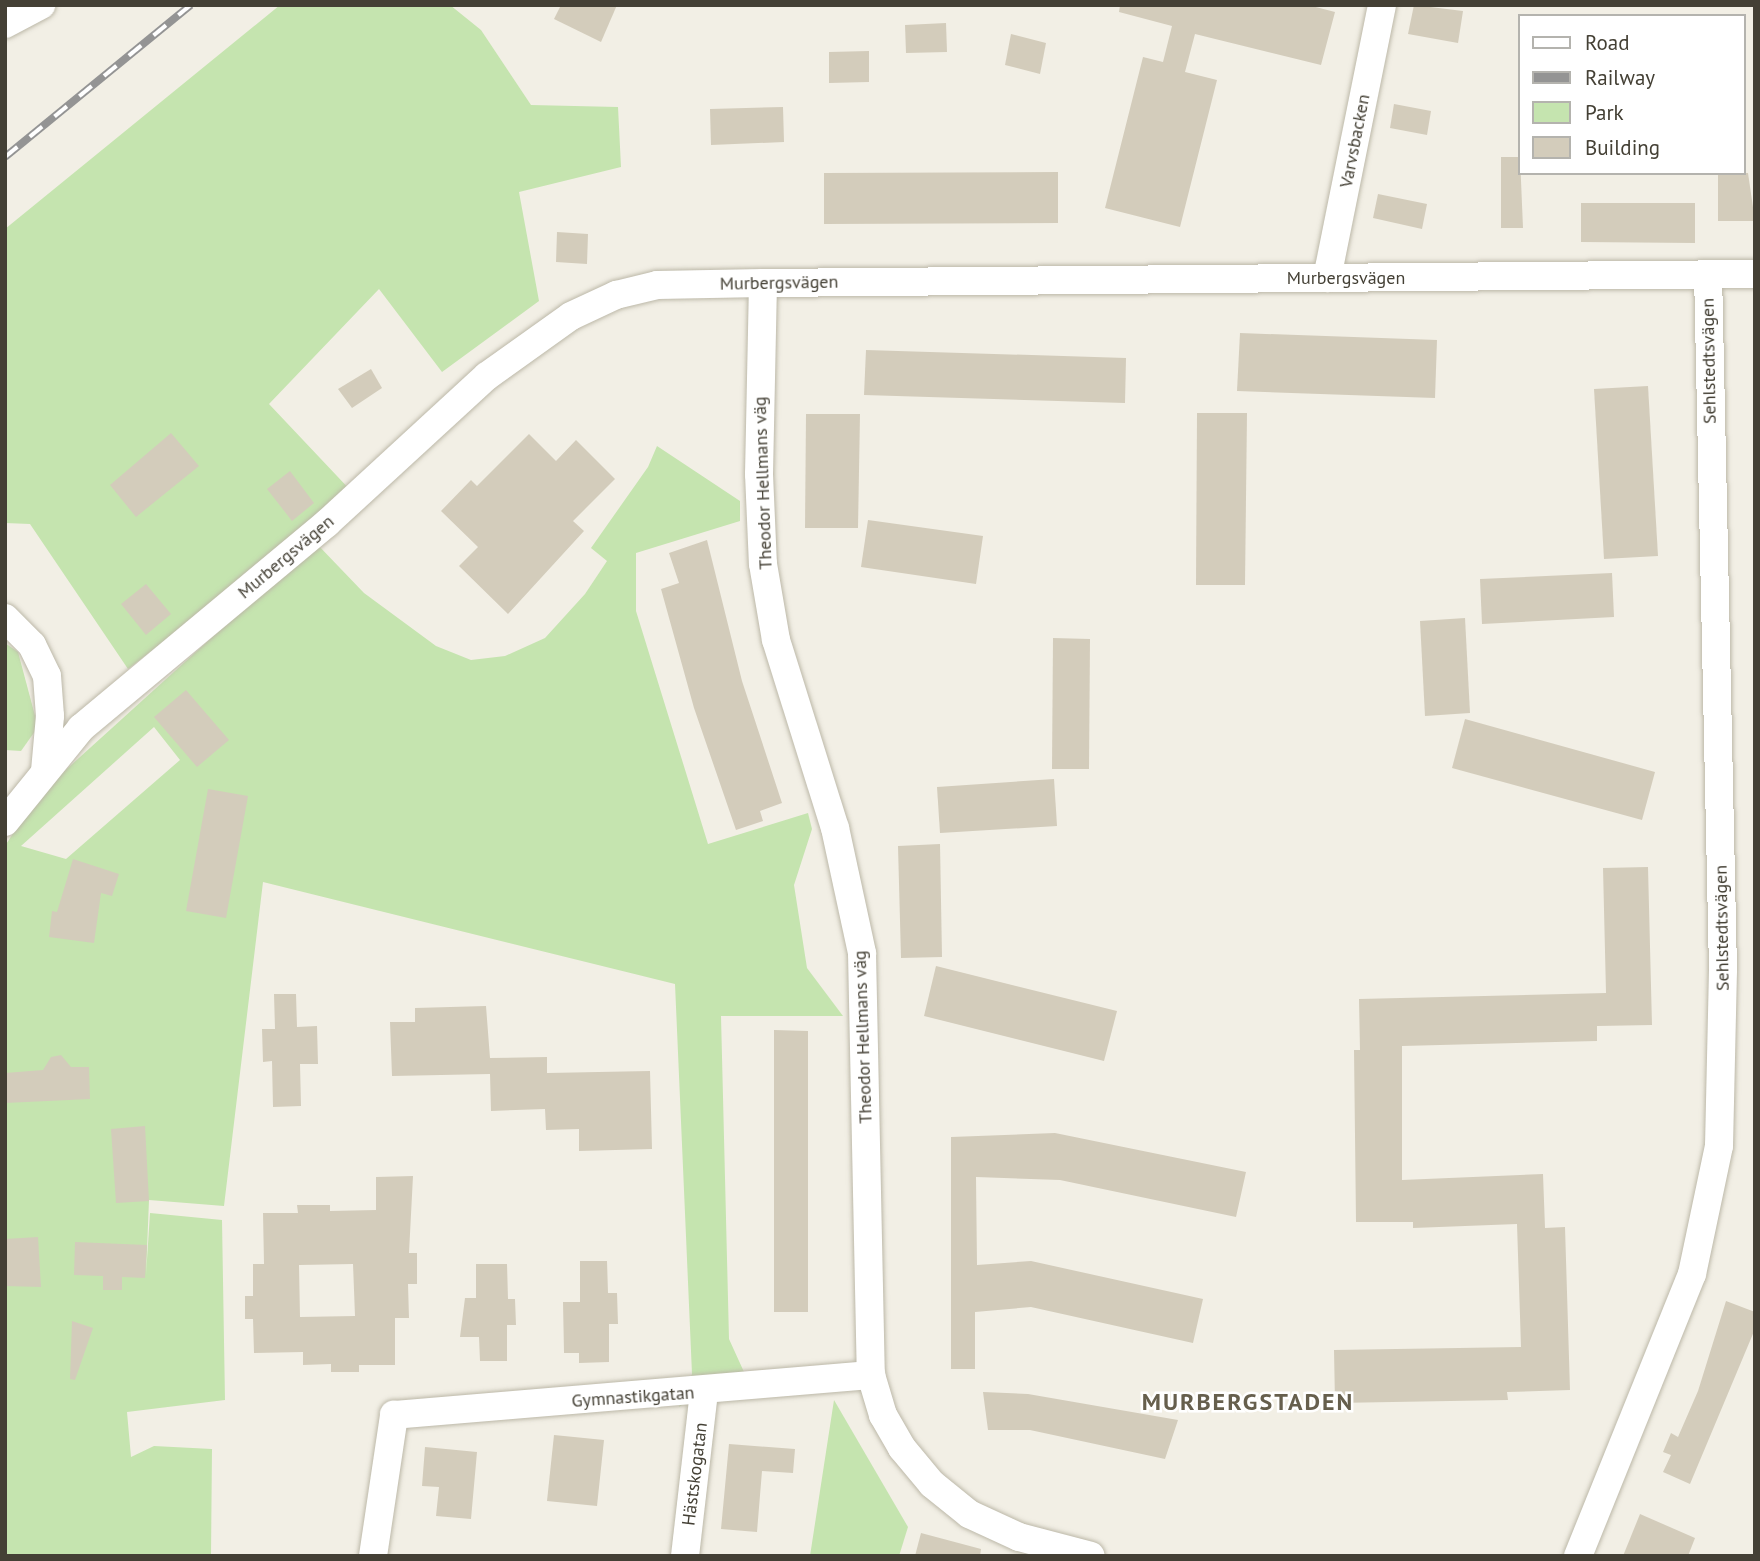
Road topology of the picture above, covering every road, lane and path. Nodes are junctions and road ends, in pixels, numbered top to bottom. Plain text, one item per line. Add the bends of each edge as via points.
1 (41, 5) edge
2 (1382, 5) edge
3 (5, 24) edge
4 (1755, 274) edge
5 (1707, 275) junction
6 (1327, 278) junction
7 (762, 283) junction
8 (5, 618) edge
9 (44, 771) junction
10 (5, 822) edge
11 (871, 1375) junction
12 (704, 1392) junction
13 (1016, 1547) edge
14 (373, 1556) edge
15 (685, 1556) edge
16 (1091, 1556) edge
17 (1578, 1556) edge

1 - 3 street
2 - 6 street, Varvsbacken
4 - 5 street, Murbergsvägen
5 - 6 street, Murbergsvägen
5 - 17 street, Sehlstedtsvägen via 1723,971 1719,1146 1692,1274
6 - 7 street, Murbergsvägen
7 - 9 street, Murbergsvägen via 657,285 616,295 571,316 487,376 327,523 81,728
7 - 11 street, Theodor Hellmans väg via 759,474 763,564 776,640 835,828 862,953
8 - 9 street via 32,645 47,676 50,716
9 - 10 street, Murbergsvägen
11 - 12 street, Gymnastikgatan
11 - 13 street, Theodor Hellmans väg via 883,1415 902,1448 932,1484
12 - 14 street, Gymnastikgatan via 394,1415
12 - 15 street, Hästskogatan
13 - 16 street, Theodor Hellmans väg

